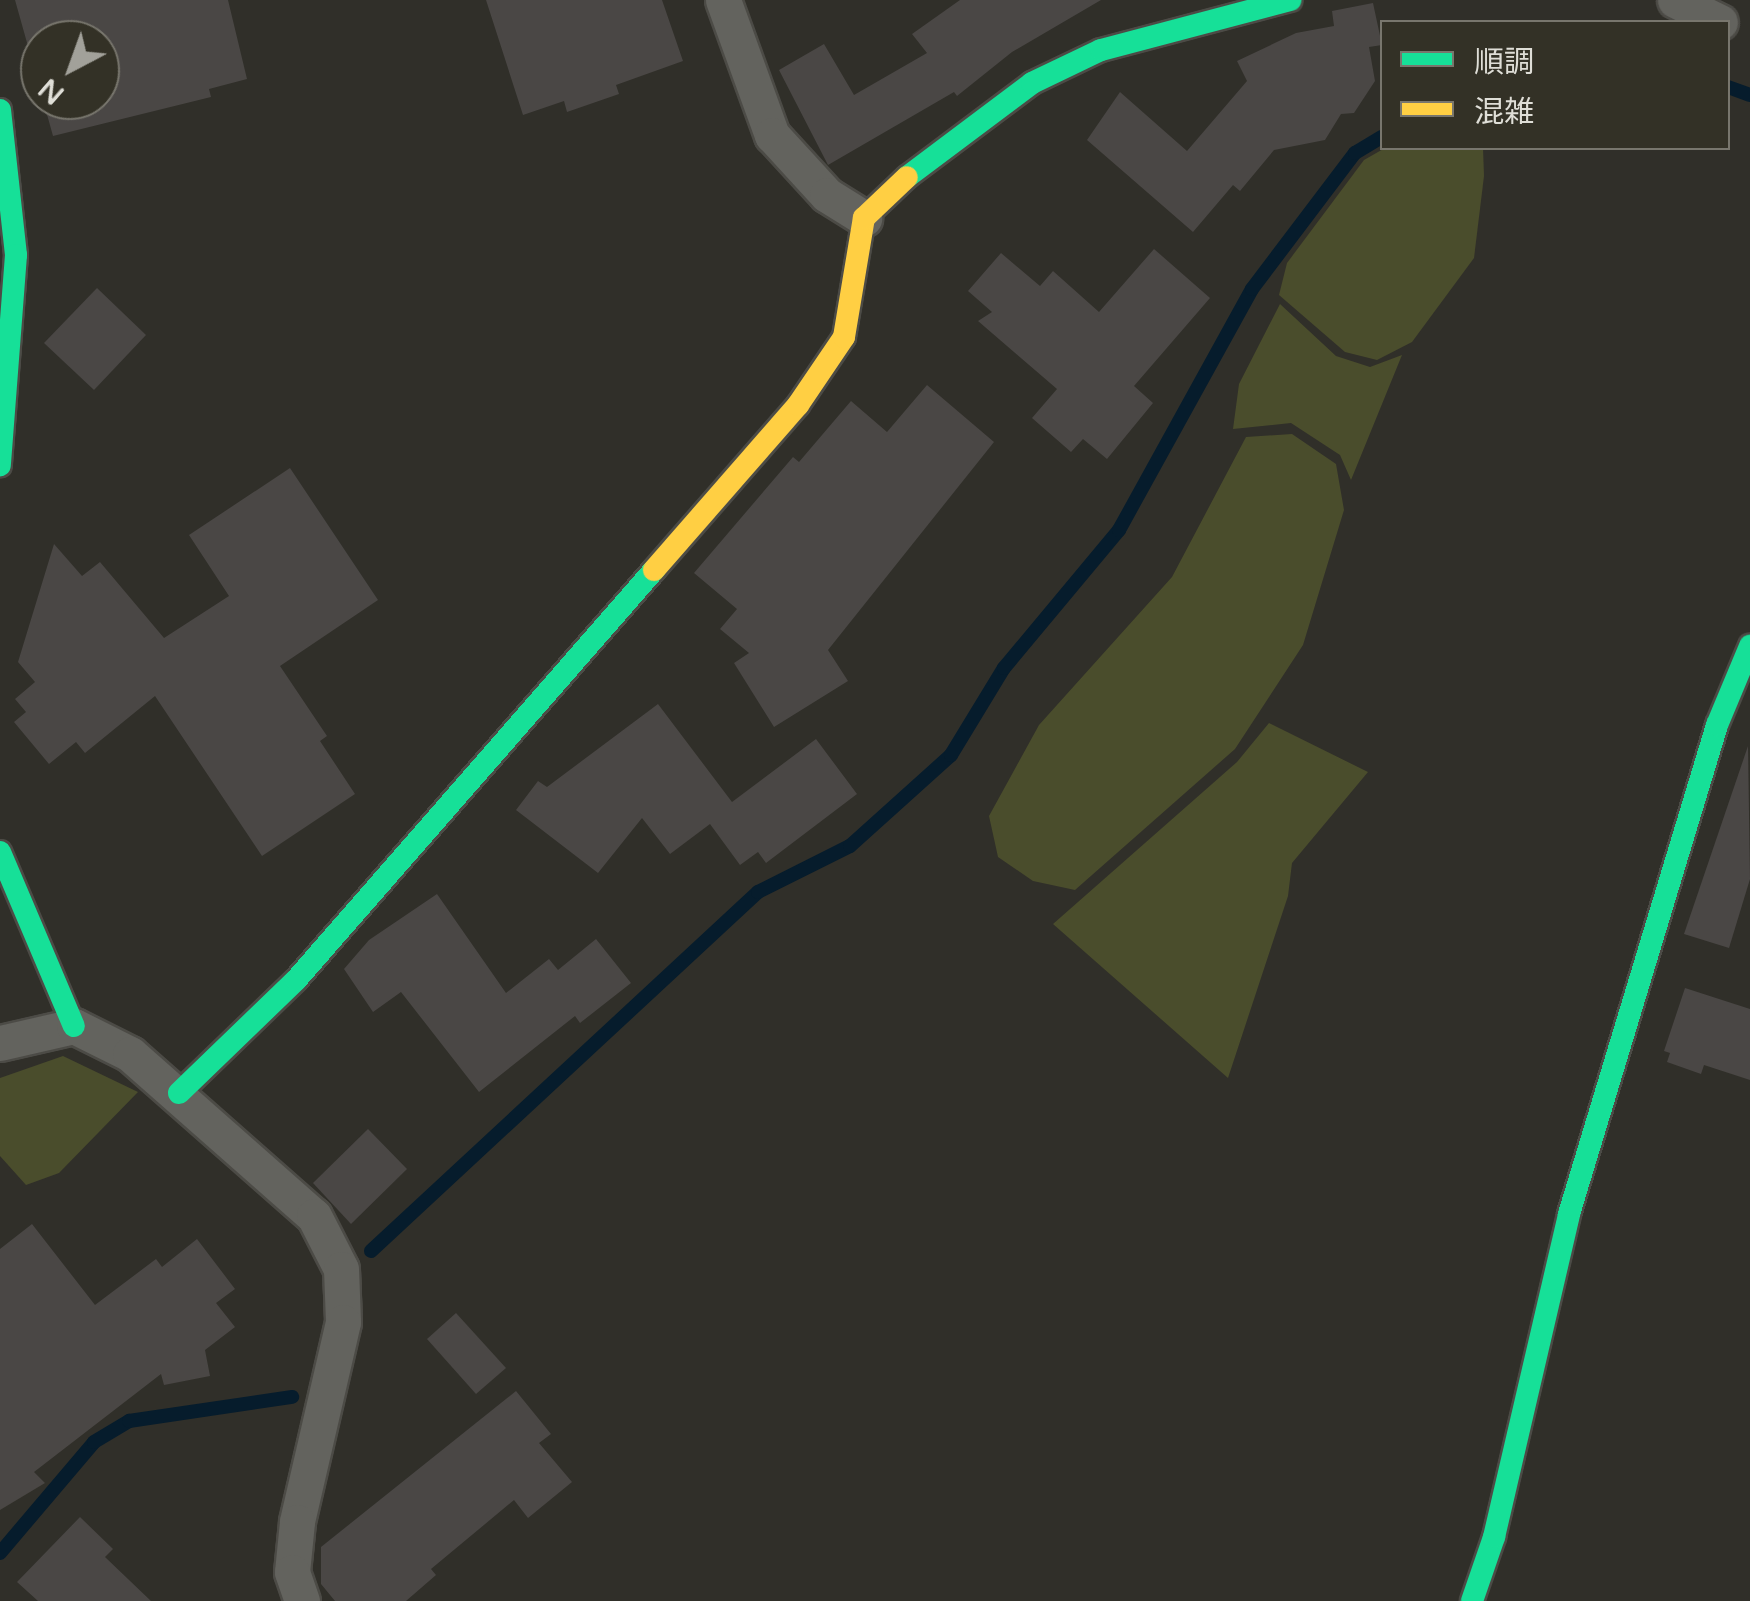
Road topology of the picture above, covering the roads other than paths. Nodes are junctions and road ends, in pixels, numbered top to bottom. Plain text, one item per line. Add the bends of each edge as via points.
1 (723, 0) edge
2 (1290, 0) edge
3 (1675, 0) edge
4 (1716, 20) edge
5 (0, 110) edge
6 (864, 218) junction
7 (0, 465) edge
8 (1750, 646) edge
9 (0, 852) edge
10 (74, 1026) junction
11 (0, 1043) edge
12 (180, 1093) junction
13 (302, 1601) edge
14 (1472, 1601) edge

1 - 6 street via 772,134 827,195
2 - 6 street via 1102,50 1032,83 901,181
3 - 4 street
5 - 7 street via 16,255
6 - 12 street via 844,336 798,405 296,980
8 - 14 street via 1717,725 1569,1214 1494,1537
9 - 10 street
10 - 11 street
10 - 12 street via 130,1054
12 - 13 street via 314,1216 341,1270 343,1322 297,1522 292,1572

